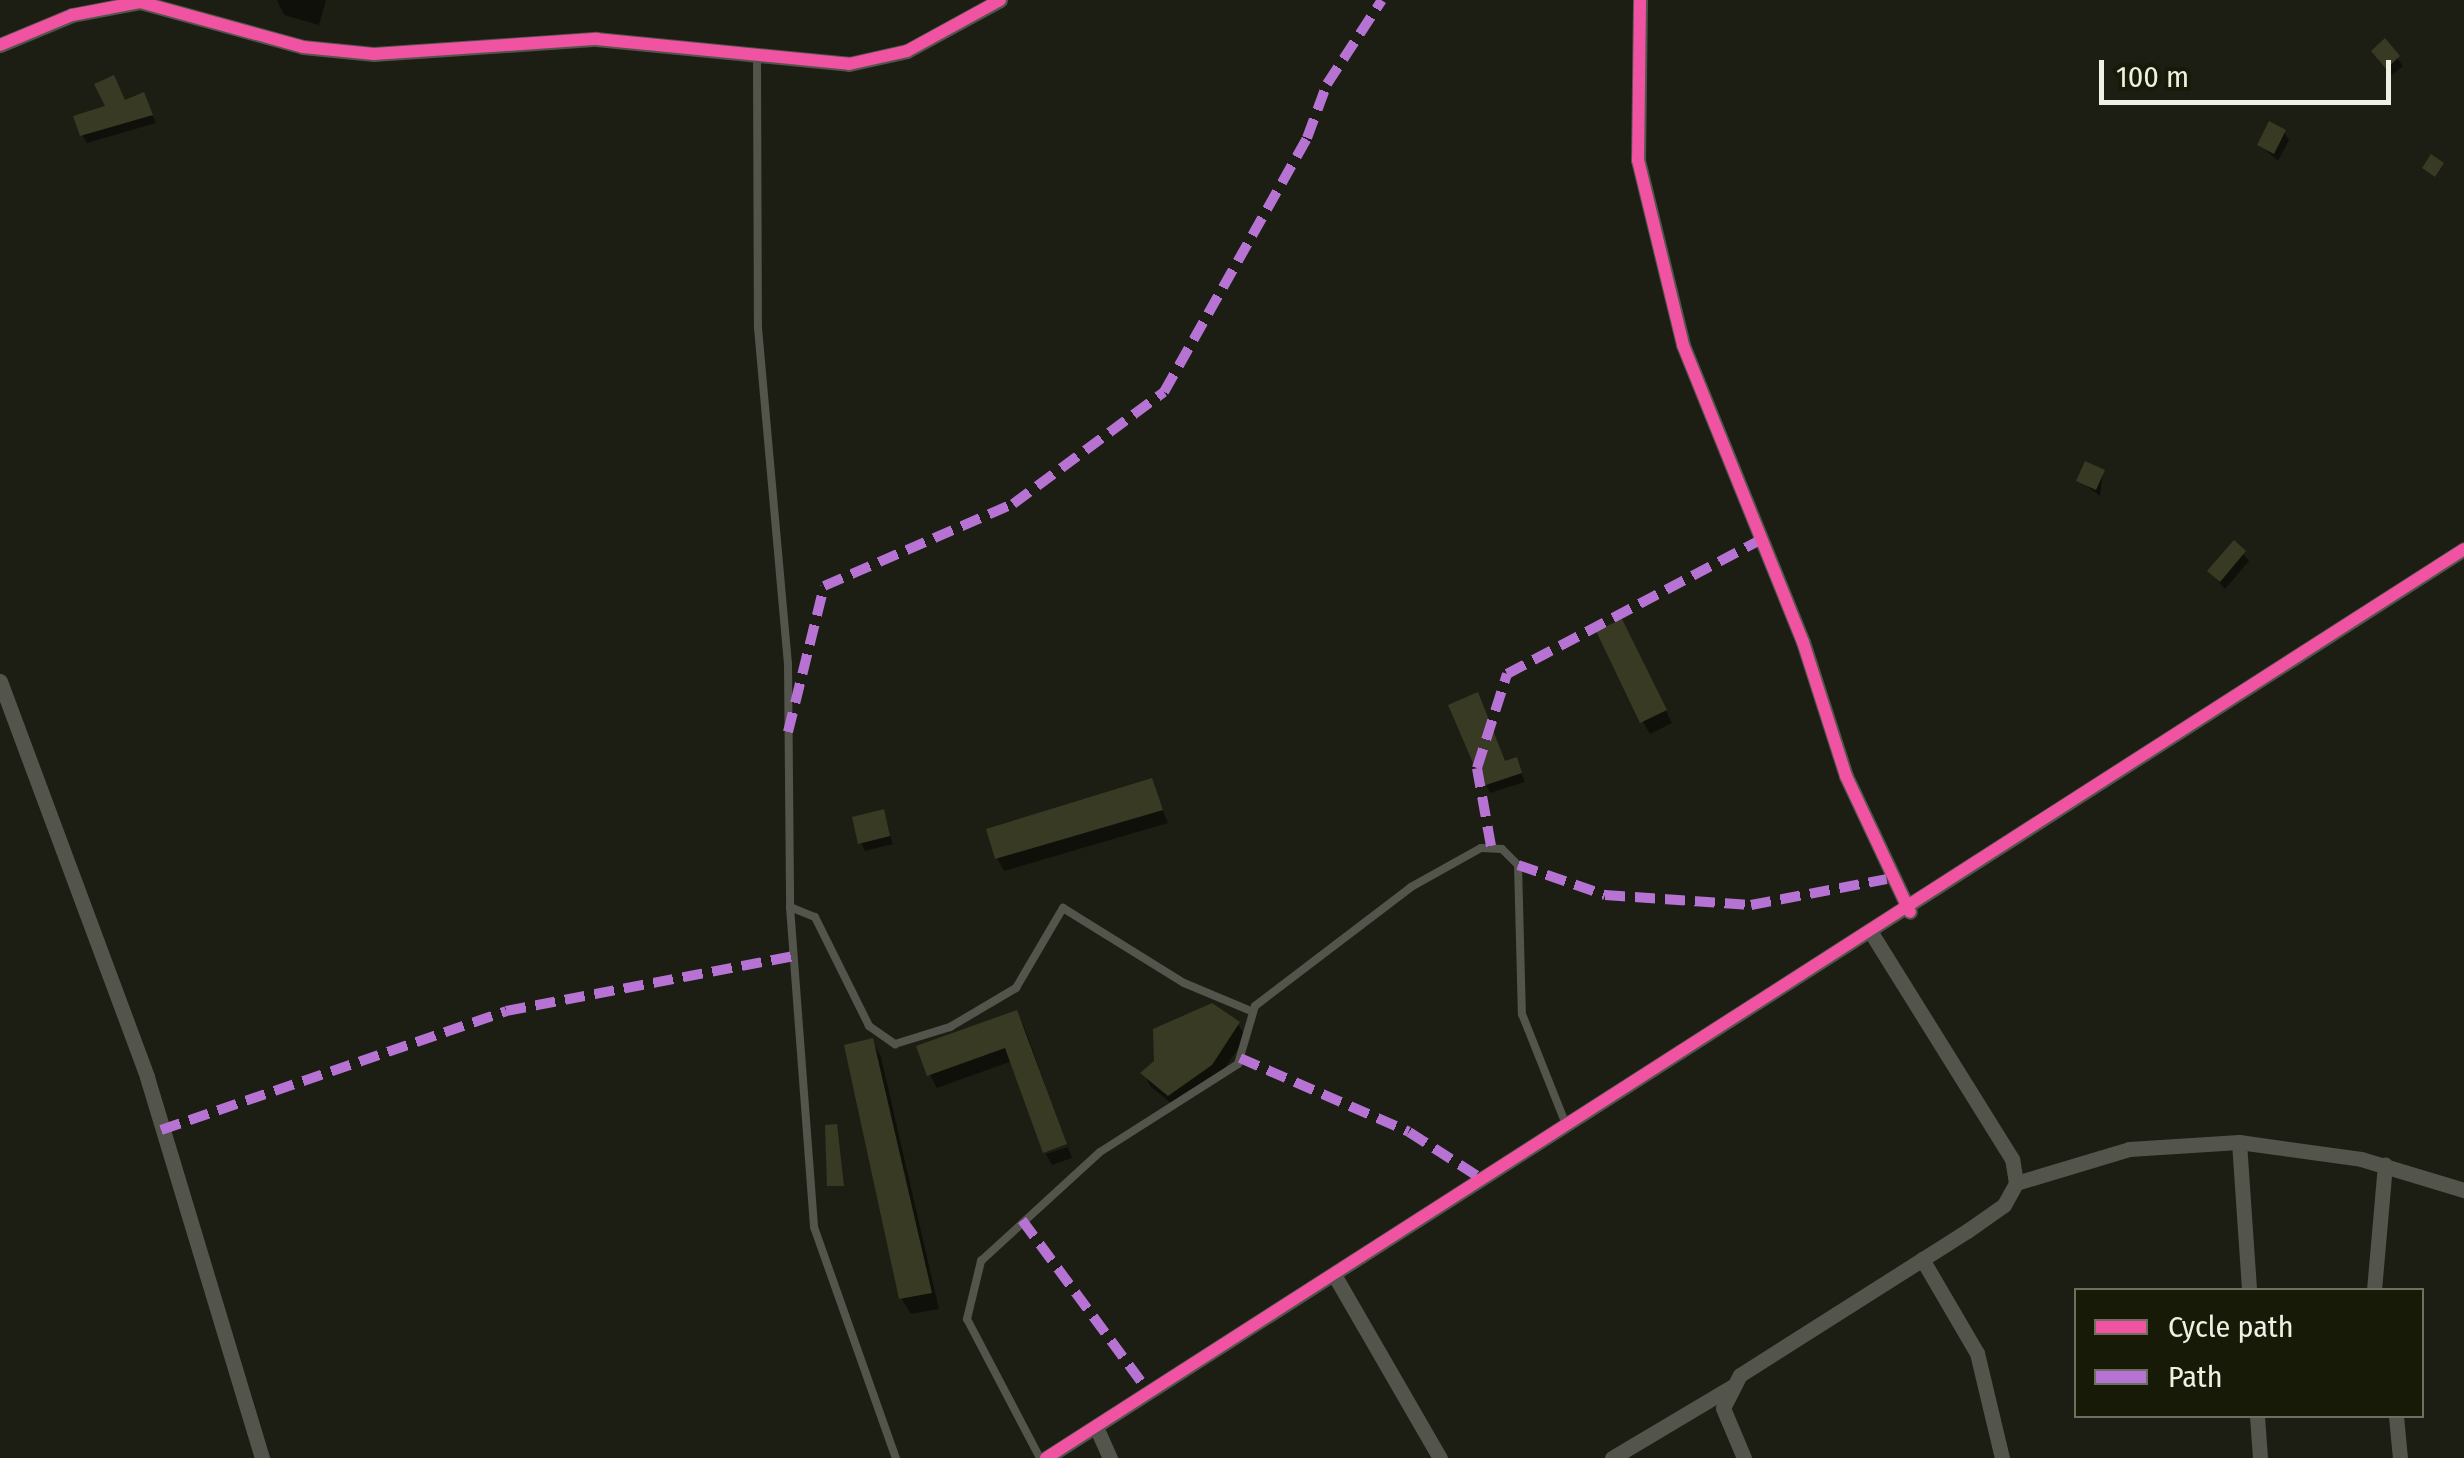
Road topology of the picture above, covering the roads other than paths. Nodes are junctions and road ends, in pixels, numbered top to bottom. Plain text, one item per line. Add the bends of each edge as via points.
1 (1000, 0) edge
2 (1640, 0) edge
3 (99, 4) edge
4 (0, 46) edge
5 (758, 62) junction
6 (2464, 548) edge
7 (0, 681) edge
8 (790, 907) junction
9 (1910, 912) junction
10 (1873, 936) junction
11 (1251, 1012) junction
12 (1568, 1131) junction
13 (2239, 1142) junction
14 (2385, 1164) junction
15 (2016, 1182) junction
16 (2464, 1190) edge
17 (1922, 1259) junction
18 (1336, 1278) junction
19 (2249, 1288) edge
20 (2374, 1288) edge
21 (1731, 1387) junction
22 (2257, 1418) edge
23 (2396, 1418) edge
24 (1097, 1429) junction
25 (262, 1458) edge
26 (896, 1458) edge
27 (1043, 1458) edge
28 (1110, 1458) edge
29 (1440, 1458) edge
30 (1612, 1458) edge
31 (1744, 1458) edge
32 (2002, 1458) edge
33 (2260, 1458) edge
34 (2400, 1458) edge

1 - 5 street via 880,59
2 - 9 street via 1638,160 1682,345 1803,642 1846,776
3 - 4 street
3 - 5 street via 168,6 303,47 374,54 596,39 688,43
5 - 8 lane via 758,328 788,664
6 - 9 street
7 - 25 street via 146,1076
8 - 11 lane via 816,917 869,1026 896,1044 964,1020 1016,988 1063,908 1184,984
8 - 26 lane via 814,1227
9 - 10 street
10 - 12 street
10 - 15 street via 2012,1159
11 - 12 lane via 1410,886 1481,848 1502,849 1518,865 1522,1014
11 - 27 lane via 1238,1064 1087,1162 971,1279 966,1318
12 - 18 street
13 - 14 street
13 - 15 street via 2128,1149
13 - 19 street
14 - 16 street
14 - 20 street
15 - 17 street via 2004,1205
17 - 21 street via 1759,1360
17 - 32 street via 1977,1353
18 - 24 street
18 - 29 street
21 - 30 street
21 - 31 street via 1723,1408
22 - 33 street
23 - 34 street
24 - 27 street
24 - 28 street

